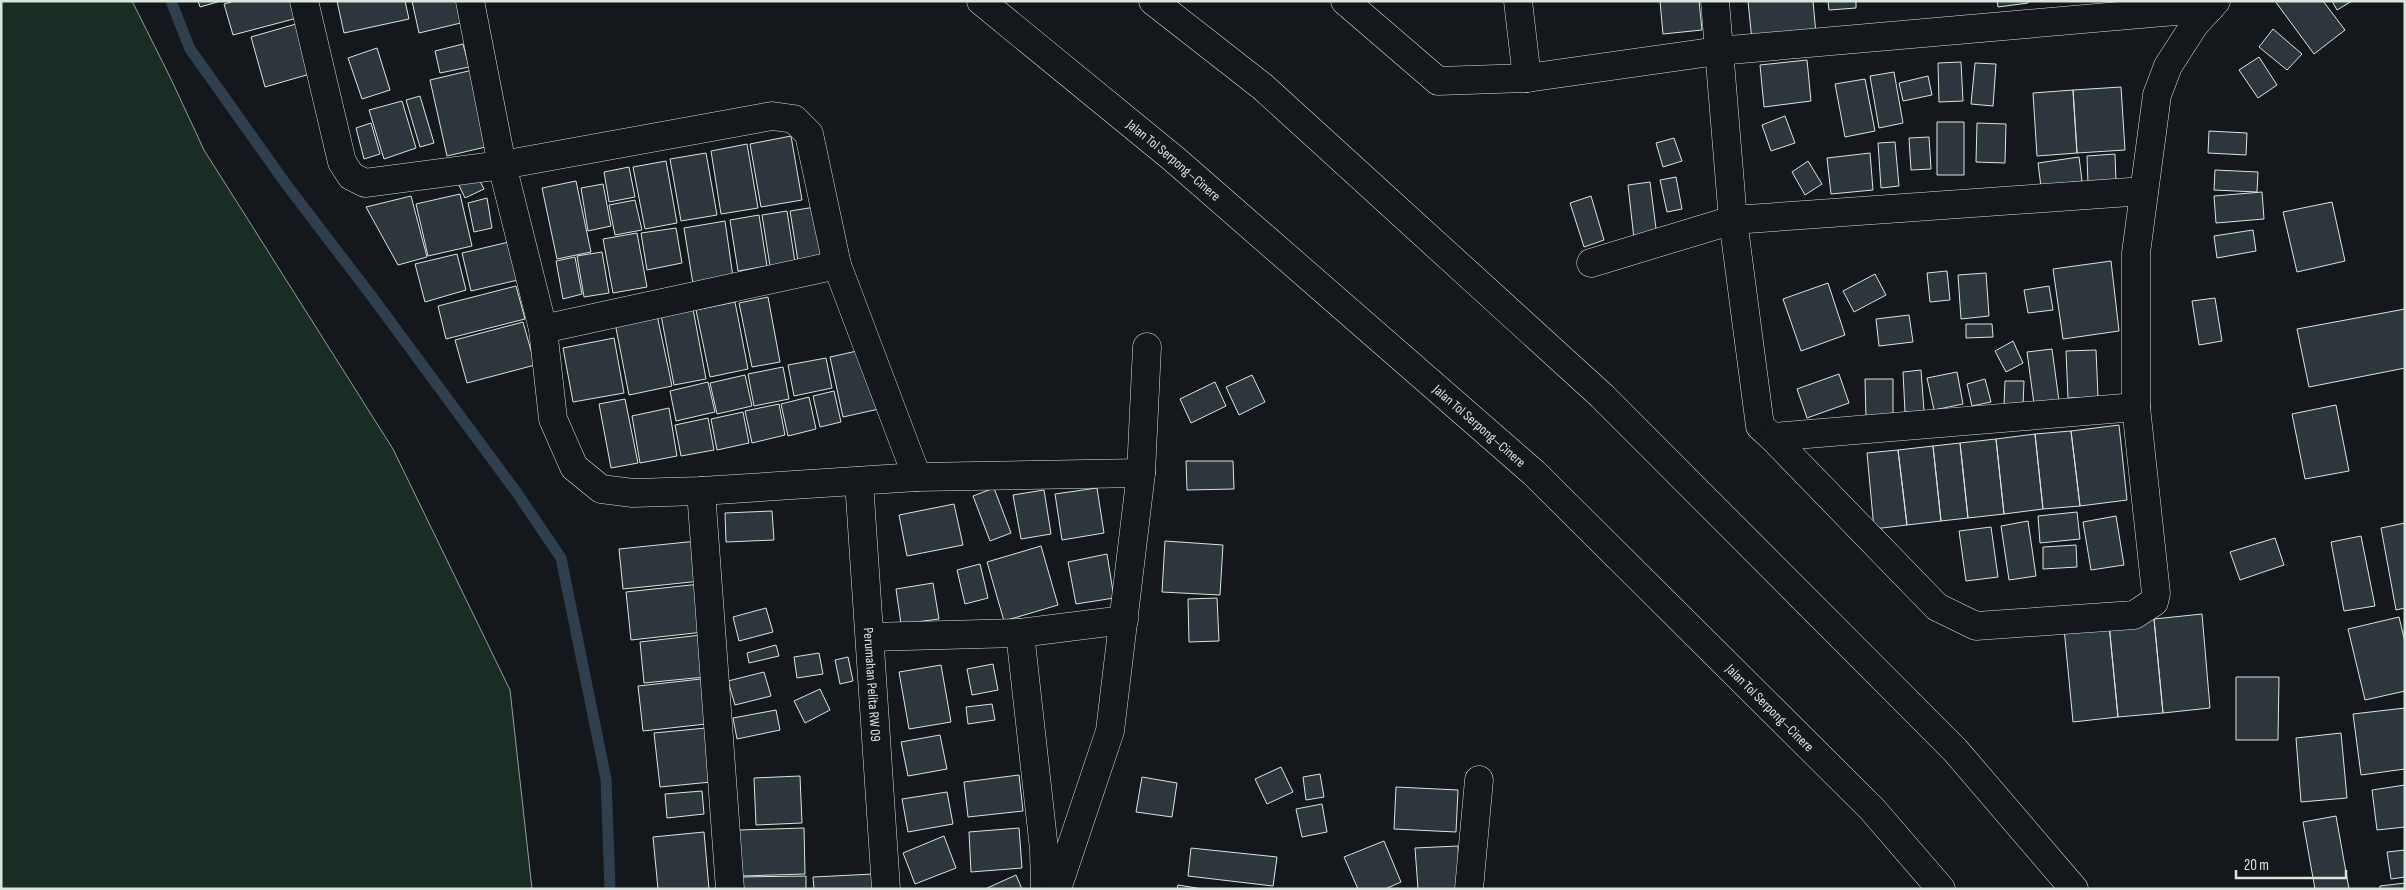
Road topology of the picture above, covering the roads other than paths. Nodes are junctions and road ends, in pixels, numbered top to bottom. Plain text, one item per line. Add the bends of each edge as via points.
1 (304, 1) edge
2 (470, 1) edge
3 (981, 1) edge
4 (1153, 1) edge
5 (1345, 1) edge
6 (1518, 1) edge
7 (1715, 1) edge
8 (2212, 4) edge
9 (1718, 50) junction
10 (1527, 78) junction
11 (502, 165) junction
12 (2144, 191) junction
13 (1733, 220) junction
14 (1591, 263) dead end
15 (837, 265) junction
16 (543, 329) junction
17 (1147, 347) dead end
18 (2136, 407) junction
19 (1772, 438) junction
20 (1141, 473) junction
21 (917, 477) junction
22 (859, 481) junction
23 (701, 491) junction
24 (1124, 620) junction
25 (1020, 633) junction
26 (870, 637) junction
27 (1479, 780) dead end
28 (730, 889) edge
29 (886, 889) edge
30 (1045, 889) edge
31 (1057, 889) edge
32 (1469, 889) edge
33 (1941, 889) edge
34 (2074, 889) edge

1 - 11 main road via 342,162 351,176 365,183
2 - 11 main road
3 - 33 main road, Jalan Tol Serpong–Cinere via 1174,159 1534,473 1872,809
4 - 34 main road via 1263,87 1602,396 1955,750
5 - 10 main road via 1438,81
6 - 10 main road
7 - 9 main road
8 - 9 main road
8 - 12 main road via 2168,66 2157,95
9 - 10 main road
9 - 13 main road
11 - 15 main road via 772,116 794,119 809,134
11 - 16 main road
12 - 13 main road
12 - 18 main road via 2136,253
13 - 14 main road
13 - 19 main road via 1760,426
15 - 16 main road
15 - 21 main road
16 - 23 main road via 553,419 574,467 601,490 633,493
17 - 20 main road
18 - 19 main road
18 - 19 main road via 2156,593 2148,608 2134,615 1976,626 1937,607
20 - 21 main road
20 - 24 main road
21 - 22 main road
22 - 23 main road
22 - 26 main road, Perumahan Pelita RW 09
23 - 28 main road
24 - 25 main road
24 - 31 main road via 1110,731
25 - 26 main road
25 - 30 main road via 1044,849
26 - 29 main road, Perumahan Pelita RW 09
27 - 32 main road

